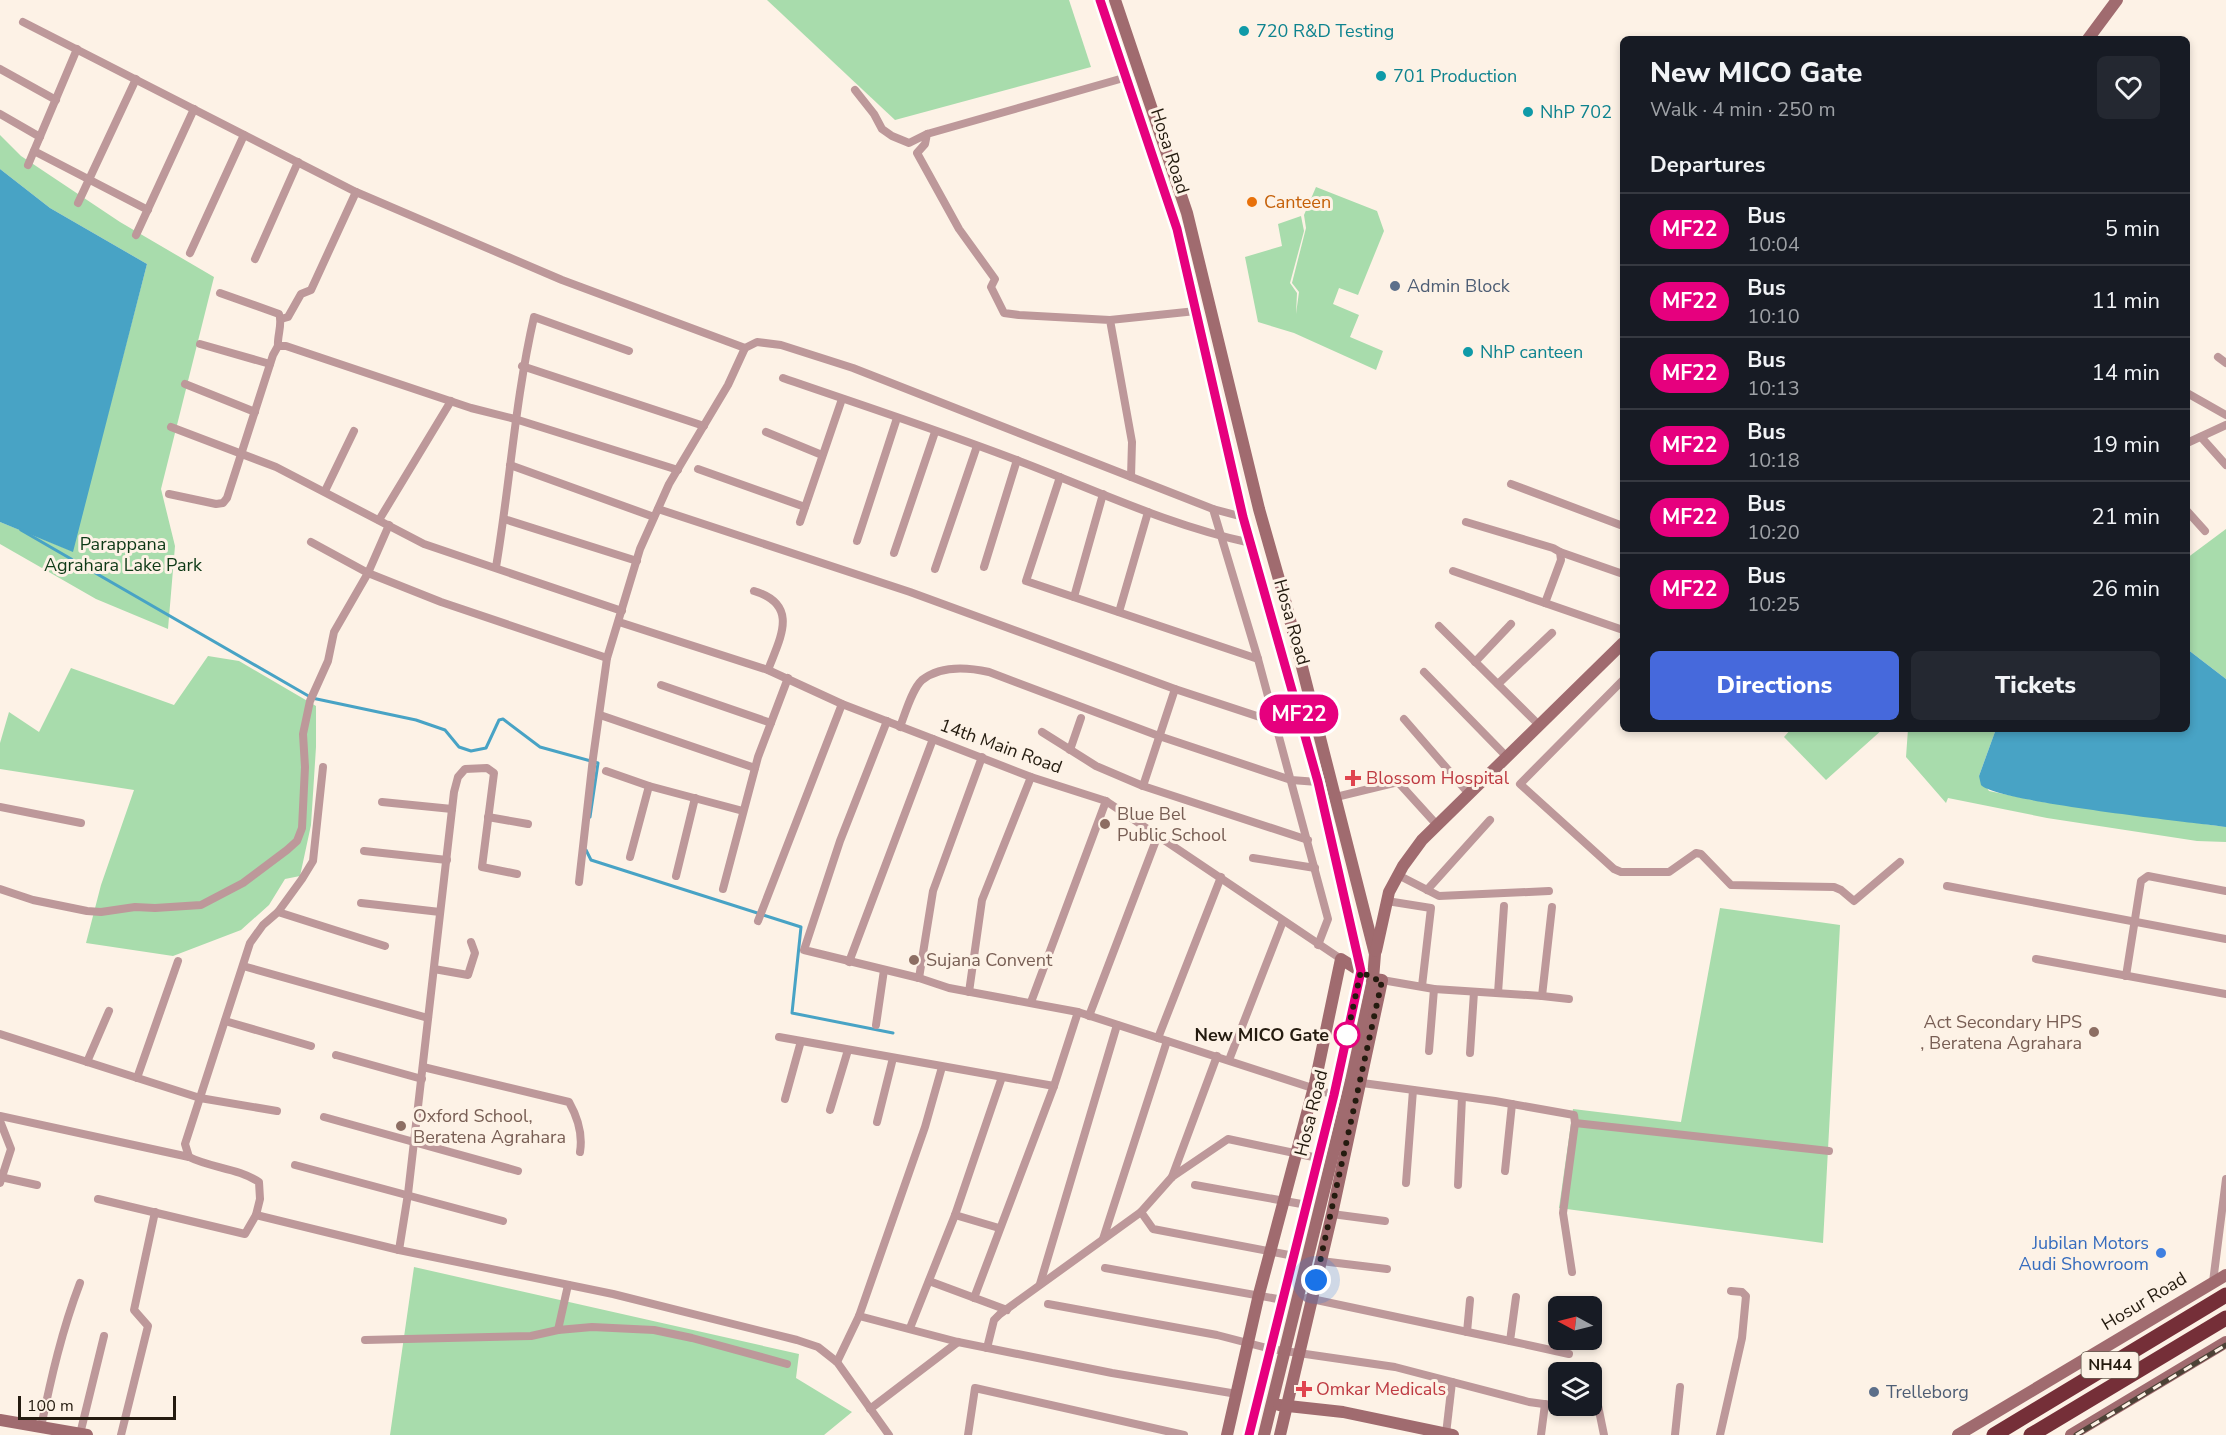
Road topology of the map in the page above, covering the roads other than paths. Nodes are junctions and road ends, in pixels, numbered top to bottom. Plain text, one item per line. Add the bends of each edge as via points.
1 (1100, 0) edge
2 (1115, 0) edge
3 (2118, 0) edge
4 (23, 22) dead end
5 (2090, 36) edge
6 (77, 49) junction
7 (0, 69) edge
8 (1127, 76) junction
9 (136, 79) junction
10 (855, 90) dead end
11 (56, 99) junction
12 (194, 109) junction
13 (0, 114) edge
14 (927, 134) junction
15 (244, 135) junction
16 (40, 137) junction
17 (34, 151) junction
18 (298, 162) junction
19 (28, 165) dead end
20 (89, 179) junction
21 (356, 192) junction
22 (78, 203) dead end
23 (148, 210) junction
24 (136, 236) dead end
25 (190, 253) dead end
26 (255, 259) dead end
27 (220, 293) dead end
28 (1196, 311) junction
29 (281, 319) junction
30 (1110, 320) junction
31 (200, 344) dead end
32 (278, 346) junction
33 (745, 348) junction
34 (629, 351) dead end
35 (2218, 357) dead end
36 (2226, 363) edge
37 (270, 364) junction
38 (522, 366) junction
39 (783, 378) dead end
40 (185, 384) dead end
41 (2190, 395) edge
42 (842, 399) junction
43 (451, 401) junction
44 (255, 412) junction
45 (2226, 415) edge
46 (515, 418) junction
47 (897, 418) junction
48 (2226, 425) edge
49 (704, 426) junction
50 (171, 427) dead end
51 (354, 431) dead end
52 (766, 432) dead end
53 (935, 432) junction
54 (2201, 437) junction
55 (2190, 442) edge
56 (977, 446) junction
57 (242, 454) junction
58 (822, 455) junction
59 (1017, 460) junction
60 (510, 465) junction
61 (2226, 465) edge
62 (698, 469) dead end
63 (678, 470) junction
64 (1059, 477) junction
65 (1131, 477) junction
66 (1511, 484) dead end
67 (325, 491) junction
68 (169, 494) dead end
69 (1103, 494) junction
70 (805, 507) junction
71 (1213, 509) junction
72 (1148, 512) junction
73 (656, 513) junction
74 (2190, 515) edge
75 (1243, 517) junction
76 (504, 519) junction
77 (379, 520) junction
78 (800, 522) dead end
79 (1466, 522) dead end
80 (389, 525) junction
81 (1620, 525) edge
82 (2205, 531) dead end
83 (1222, 537) junction
84 (857, 541) dead end
85 (311, 542) dead end
86 (1251, 543) junction
87 (1560, 552) junction
88 (894, 553) dead end
89 (637, 561) junction
90 (496, 567) junction
91 (984, 567) dead end
92 (935, 568) dead end
93 (1453, 571) dead end
94 (368, 573) junction
95 (1620, 573) edge
96 (754, 591) dead end
97 (1074, 597) junction
98 (1545, 603) junction
99 (1286, 604) junction
100 (622, 611) junction
101 (1119, 612) junction
102 (1270, 613) junction
103 (619, 622) junction
104 (1511, 624) dead end
105 (1439, 626) dead end
106 (1620, 629) edge
107 (1552, 633) dead end
108 (1620, 646) edge
109 (607, 658) junction
110 (1258, 659) junction
111 (1475, 662) junction
112 (768, 670) junction
113 (1424, 672) dead end
114 (788, 678) junction
115 (1620, 683) edge
116 (1498, 684) junction
117 (661, 685) dead end
118 (1175, 689) junction
119 (842, 704) junction
120 (600, 715) junction
121 (1081, 718) dead end
122 (1404, 719) dead end
123 (887, 721) junction
124 (1275, 722) junction
125 (771, 723) junction
126 (1302, 723) junction
127 (1539, 725) junction
128 (900, 727) junction
129 (1042, 732) dead end
130 (1160, 736) junction
131 (933, 739) junction
132 (1070, 750) junction
133 (982, 757) junction
134 (1507, 757) junction
135 (323, 767) dead end
136 (755, 768) junction
137 (606, 771) dead end
138 (1031, 777) junction
139 (1291, 780) junction
140 (1318, 782) junction
141 (649, 786) junction
142 (1143, 786) junction
143 (1469, 794) junction
144 (1336, 797) junction
145 (696, 798) junction
146 (1106, 801) junction
147 (382, 802) dead end
148 (0, 807) edge
149 (452, 809) junction
150 (743, 811) junction
151 (489, 817) junction
152 (1490, 820) dead end
153 (81, 823) dead end
154 (528, 824) dead end
155 (1437, 825) junction
156 (1158, 835) junction
157 (1308, 840) junction
158 (364, 851) dead end
159 (630, 857) dead end
160 (1253, 858) dead end
161 (447, 860) junction
162 (1900, 862) dead end
163 (1315, 868) junction
164 (517, 874) dead end
165 (1398, 875) junction
166 (676, 876) dead end
167 (1221, 877) junction
168 (579, 882) dead end
169 (1947, 886) dead end
170 (723, 889) dead end
171 (0, 890) edge
172 (1427, 890) junction
173 (1549, 891) dead end
174 (2226, 891) edge
175 (1387, 901) junction
176 (361, 903) dead end
177 (1504, 906) dead end
178 (1552, 907) dead end
179 (278, 912) junction
180 (440, 912) junction
181 (758, 921) dead end
182 (1283, 921) junction
183 (2133, 921) junction
184 (2226, 939) edge
185 (471, 942) dead end
186 (1318, 945) junction
187 (385, 946) dead end
188 (1357, 952) junction
189 (1375, 954) junction
190 (1341, 959) junction
191 (2036, 959) dead end
192 (178, 961) dead end
193 (849, 962) junction
194 (243, 966) junction
195 (434, 969) junction
196 (884, 970) junction
197 (1361, 971) junction
198 (2126, 976) junction
199 (919, 978) junction
200 (1377, 980) junction
201 (1422, 987) junction
202 (1434, 989) junction
203 (969, 992) junction
204 (1474, 992) junction
205 (1498, 993) junction
206 (2226, 994) edge
207 (1542, 996) junction
208 (1569, 999) dead end
209 (1031, 1002) junction
210 (109, 1011) dead end
211 (1078, 1012) junction
212 (1089, 1016) junction
213 (428, 1018) junction
214 (225, 1021) junction
215 (876, 1025) dead end
216 (1117, 1025) junction
217 (0, 1034) edge
218 (779, 1037) dead end
219 (1162, 1039) junction
220 (801, 1041) junction
221 (311, 1046) dead end
222 (848, 1050) junction
223 (1428, 1051) dead end
224 (1470, 1053) dead end
225 (336, 1055) dead end
226 (1217, 1056) junction
227 (893, 1058) junction
228 (1229, 1060) junction
229 (87, 1062) junction
230 (423, 1067) junction
231 (942, 1067) junction
232 (1002, 1077) junction
233 (137, 1078) junction
234 (422, 1079) junction
235 (1356, 1082) junction
236 (1054, 1086) junction
237 (1313, 1088) junction
238 (1413, 1090) junction
239 (1334, 1095) junction
240 (1462, 1097) junction
241 (200, 1098) junction
242 (785, 1099) dead end
243 (1512, 1104) junction
244 (830, 1110) dead end
245 (276, 1111) dead end
246 (0, 1116) edge
247 (324, 1117) dead end
248 (0, 1121) edge
249 (877, 1122) dead end
250 (1575, 1123) junction
251 (414, 1143) junction
252 (1829, 1151) dead end
253 (580, 1152) dead end
254 (1296, 1153) junction
255 (189, 1157) junction
256 (1318, 1158) junction
257 (295, 1165) dead end
258 (518, 1171) dead end
259 (1505, 1171) dead end
260 (1172, 1177) junction
261 (0, 1179) edge
262 (2226, 1179) edge
263 (1406, 1183) dead end
264 (37, 1185) dead end
265 (1196, 1185) dead end
266 (1458, 1185) dead end
267 (408, 1194) junction
268 (98, 1198) dead end
269 (1284, 1200) junction
270 (1307, 1205) junction
271 (155, 1212) junction
272 (1141, 1212) junction
273 (1332, 1214) junction
274 (256, 1215) junction
275 (955, 1215) junction
276 (503, 1221) dead end
277 (1385, 1221) dead end
278 (999, 1228) junction
279 (1103, 1239) junction
280 (399, 1250) junction
281 (1271, 1250) junction
282 (1294, 1256) junction
283 (1321, 1260) junction
284 (1105, 1268) dead end
285 (1387, 1269) dead end
286 (1572, 1272) dead end
287 (2226, 1275) edge
288 (929, 1281) junction
289 (2213, 1282) junction
290 (80, 1283) dead end
291 (568, 1285) junction
292 (1040, 1285) junction
293 (1731, 1291) dead end
294 (1259, 1294) junction
295 (2226, 1295) edge
296 (1298, 1296) junction
297 (1516, 1297) dead end
298 (974, 1298) junction
299 (1311, 1299) junction
300 (1283, 1300) junction
301 (1470, 1300) dead end
302 (1048, 1304) dead end
303 (2226, 1304) edge
304 (1007, 1310) junction
305 (859, 1316) junction
306 (2226, 1318) edge
307 (910, 1328) junction
308 (2226, 1328) edge
309 (558, 1330) junction
310 (1467, 1332) junction
311 (104, 1336) dead end
312 (365, 1340) dead end
313 (1510, 1341) junction
314 (958, 1342) junction
315 (2226, 1342) edge
316 (1248, 1344) junction
317 (987, 1347) junction
318 (1271, 1349) junction
319 (1285, 1351) junction
320 (1300, 1353) junction
321 (1569, 1354) dead end
322 (837, 1362) junction
323 (787, 1364) dead end
324 (1452, 1382) junction
325 (1680, 1387) dead end
326 (1237, 1394) junction
327 (1272, 1404) junction
328 (1545, 1404) junction
329 (1548, 1404) edge
330 (1287, 1406) junction
331 (870, 1409) junction
332 (1600, 1416) edge
333 (0, 1420) edge
334 (41, 1427) junction
335 (84, 1434) edge
336 (1450, 1434) edge
337 (121, 1435) edge
338 (890, 1435) edge
339 (968, 1435) edge
340 (1184, 1435) edge
341 (1227, 1435) edge
342 (1249, 1435) edge
343 (1264, 1435) edge
344 (1280, 1435) edge
345 (1540, 1435) edge
346 (1604, 1435) edge
347 (1675, 1435) edge
348 (1720, 1435) edge
349 (1958, 1435) edge
350 (1994, 1435) edge
351 (2007, 1435) edge
352 (2031, 1435) edge
353 (2046, 1435) edge
354 (2071, 1435) edge

1 - 8 main road, Hosa Road
2 - 99 main road, Hosa Road via 1187,213
3 - 5 main road
4 - 6 street
6 - 9 street
6 - 11 street
7 - 11 street
8 - 14 street
8 - 28 main road, Hosa Road via 1177,229
9 - 12 street
9 - 20 street
10 - 14 street via 882,129 892,136 909,142
11 - 16 street
12 - 15 street
12 - 23 street
13 - 16 street
14 - 30 street via 917,153 959,229 995,279 992,287 1004,313
15 - 18 street
15 - 25 street
16 - 17 street
17 - 19 street
17 - 20 street
18 - 21 street
18 - 26 street
20 - 22 street
20 - 23 street
21 - 29 street via 311,290 301,294 288,316
21 - 33 street via 562,280
23 - 24 street
27 - 29 street via 279,314
28 - 30 street
28 - 75 main road, Hosa Road
29 - 32 street
30 - 65 street via 1132,442
31 - 37 street
32 - 37 street
32 - 43 street via 336,361
33 - 49 street
33 - 65 street via 757,342 781,345 853,368
34 - 38 street via 534,317
35 - 36 street
37 - 44 street
38 - 46 street
38 - 49 street
39 - 42 street
40 - 44 street
41 - 45 street
42 - 47 street
42 - 58 street
43 - 46 street
43 - 77 street
44 - 57 street
46 - 60 street
46 - 63 street
47 - 53 street
47 - 84 street
48 - 54 street
49 - 63 street
50 - 57 street
51 - 67 street
52 - 58 street
53 - 56 street
53 - 88 street
54 - 55 street
54 - 61 street
56 - 59 street
56 - 92 street
57 - 67 street
57 - 68 street via 222,503
58 - 70 street
59 - 64 street
59 - 91 street
60 - 73 street
60 - 76 street
62 - 70 street
63 - 73 street
64 - 69 street
64 - 97 street via 1026,581
65 - 71 street
66 - 81 street
67 - 77 street
69 - 72 street
69 - 97 street
70 - 78 street
71 - 75 street
71 - 83 street
72 - 83 street
72 - 101 street
73 - 89 street
73 - 118 street via 910,592
74 - 82 street
75 - 86 main road, Hosa Road
76 - 89 street
76 - 90 street
77 - 80 street
79 - 87 street
80 - 90 street via 424,544
80 - 94 street
83 - 86 street
83 - 110 street
85 - 94 street
86 - 102 main road, Hosa Road
87 - 95 street
87 - 98 street via 1561,560
89 - 100 street
90 - 100 street
93 - 98 street
94 - 109 street
94 - 171 street via 333,632 327,661 312,697 303,734 302,828 297,841 287,850 243,883 201,905 87,911
96 - 112 street via 768,596 783,618 783,631
97 - 101 street
98 - 106 street
99 - 102 main road
99 - 144 main road, Hosa Road
100 - 103 street
101 - 110 street
102 - 126 main road, Hosa Road
103 - 109 street
103 - 112 street, 14th Main Road
104 - 111 street
105 - 111 street
107 - 116 street
108 - 127 main road
109 - 120 street
110 - 124 street
111 - 116 street
112 - 114 street, 14th Main Road
113 - 134 street
114 - 119 street, 14th Main Road
114 - 125 street
115 - 162 street via 1520,784 1614,869 1669,872 1696,853 1731,885 1834,887 1854,901
116 - 127 street
117 - 125 street
118 - 124 street
118 - 130 street
119 - 123 street, 14th Main Road
119 - 181 street
120 - 136 street
120 - 168 street
121 - 132 street
122 - 143 street
123 - 128 street, 14th Main Road
123 - 193 street via 840,841 804,950
124 - 126 street
124 - 139 street
125 - 136 street
126 - 140 main road, Hosa Road
127 - 134 main road
128 - 130 street via 921,681 943,670 968,667
128 - 131 street, 14th Main Road
129 - 132 street
130 - 139 street
130 - 142 street
131 - 133 street, 14th Main Road
131 - 193 street
132 - 142 street
133 - 138 street, 14th Main Road
133 - 199 street via 933,891
134 - 143 main road
135 - 179 street via 313,861
136 - 150 street
137 - 141 street
138 - 146 street, 14th Main Road
138 - 203 street via 982,900
139 - 140 street
139 - 157 street
140 - 188 main road, Hosa Road
141 - 145 street
141 - 159 street
142 - 157 street
143 - 155 main road
144 - 155 street via 1398,782
144 - 189 main road, Hosa Road
145 - 150 street
145 - 166 street
146 - 156 street, 14th Main Road
146 - 209 street
147 - 149 street
148 - 153 street
149 - 151 street via 458,777 465,769 487,768 494,773
149 - 161 street
150 - 170 street
151 - 154 street
151 - 164 street via 482,867
152 - 172 street
155 - 165 main road
156 - 167 street, 14th Main Road
156 - 212 street
157 - 163 street
158 - 161 street
160 - 163 street
161 - 180 street
163 - 186 street via 1328,919
165 - 172 street
165 - 175 main road
167 - 182 street, 14th Main Road
167 - 219 street
169 - 183 street
172 - 173 street via 1438,896
174 - 183 street via 2148,876 2141,881
175 - 189 main road
175 - 201 street via 1431,908
176 - 180 street
177 - 205 street
178 - 207 street
179 - 187 street
179 - 194 street via 250,943
180 - 195 street
182 - 186 street, 14th Main Road
182 - 228 street
183 - 184 street
183 - 198 street
185 - 195 street via 475,953 468,975
186 - 190 street, 14th Main Road
188 - 189 main road
188 - 197 main road, Hosa Road
189 - 200 main road, Hosa Road
190 - 197 main road
190 - 237 main road
191 - 198 street
192 - 233 street
193 - 196 street
194 - 213 street
194 - 214 street
195 - 213 street
196 - 199 street
196 - 215 street
197 - 200 main road
197 - 239 main road, Hosa Road
198 - 206 street
199 - 203 street
200 - 201 street
200 - 235 main road, Hosa Road
201 - 202 street
202 - 204 street
202 - 223 street
203 - 209 street
204 - 205 street
204 - 224 street
205 - 207 street
207 - 208 street
209 - 211 street
210 - 229 street
211 - 212 street
211 - 236 street
212 - 216 street
213 - 230 street
214 - 221 street
214 - 241 street
216 - 219 street
216 - 292 street
217 - 229 street
218 - 220 street
219 - 226 street
219 - 279 street
220 - 222 street
220 - 242 street
222 - 227 street
222 - 244 street
225 - 234 street
226 - 228 street
226 - 260 street
227 - 231 street
227 - 249 street
228 - 237 street
229 - 233 street
230 - 234 street
230 - 253 street via 569,1102 577,1117
231 - 232 street
231 - 305 street
232 - 236 street
232 - 275 street
233 - 241 street
234 - 251 street
235 - 238 street
235 - 273 main road
235 - 296 main road, Hosa Road
236 - 278 street
237 - 239 street
237 - 254 main road
238 - 240 street
238 - 263 street
239 - 256 main road, Hosa Road
240 - 243 street
240 - 266 street
241 - 245 street
241 - 255 street via 185,1144
243 - 250 street via 1574,1115
243 - 259 street
246 - 255 street
247 - 251 street
248 - 261 street via 11,1149
250 - 252 street
250 - 286 street via 1563,1213
251 - 258 street
251 - 267 street
254 - 256 street
254 - 260 street via 1228,1139
254 - 269 main road
255 - 274 street via 249,1175 259,1182
256 - 270 main road, Hosa Road
257 - 267 street
260 - 272 street
261 - 264 street
262 - 289 street
265 - 269 street
267 - 276 street
267 - 280 street
268 - 271 street
269 - 270 street
269 - 281 main road
270 - 282 main road, Hosa Road
271 - 274 street via 245,1234
271 - 337 street via 134,1310 148,1326
272 - 279 street
272 - 281 street via 1153,1229
273 - 277 street
273 - 283 main road
274 - 280 street
275 - 278 street
275 - 288 street
278 - 298 street
279 - 292 street
280 - 291 street
281 - 282 street
281 - 294 main road
282 - 300 main road, Hosa Road
283 - 285 street
283 - 299 main road
284 - 294 street
287 - 289 main road, Hosur Road
288 - 298 street
288 - 307 street
289 - 349 main road, Hosur Road
290 - 334 street via 56,1359
291 - 309 street
291 - 322 street via 791,1338 818,1347
292 - 304 street
293 - 348 street via 1746,1296 1742,1338
294 - 300 street
294 - 316 main road
295 - 350 highway, Hosur Road / NH44
296 - 299 street
296 - 319 main road, Hosa Road
297 - 313 street
298 - 304 street
299 - 310 street
299 - 320 main road
300 - 318 main road, Hosa Road
301 - 310 street
302 - 316 street
303 - 351 highway
304 - 317 street via 994,1320
305 - 307 street
305 - 322 street
306 - 352 highway
307 - 314 street
308 - 353 highway, NH44
309 - 312 street via 531,1336
309 - 323 street via 654,1330
310 - 313 street
311 - 335 street
313 - 321 street
314 - 317 street
314 - 331 street
315 - 354 main road
316 - 318 street
316 - 326 main road
317 - 326 street
318 - 319 street
318 - 342 main road, Hosa Road
319 - 320 street
319 - 327 main road, Hosa Road
320 - 324 street via 1395,1367
320 - 330 main road
322 - 331 street
324 - 328 street
324 - 336 street
325 - 347 street
326 - 341 main road
327 - 330 main road
327 - 343 main road, Hosa Road
328 - 329 street
328 - 345 street
330 - 336 main road via 1343,1412
330 - 344 main road
331 - 338 street
332 - 346 street
333 - 334 main road
334 - 335 main road
339 - 340 street via 975,1388

